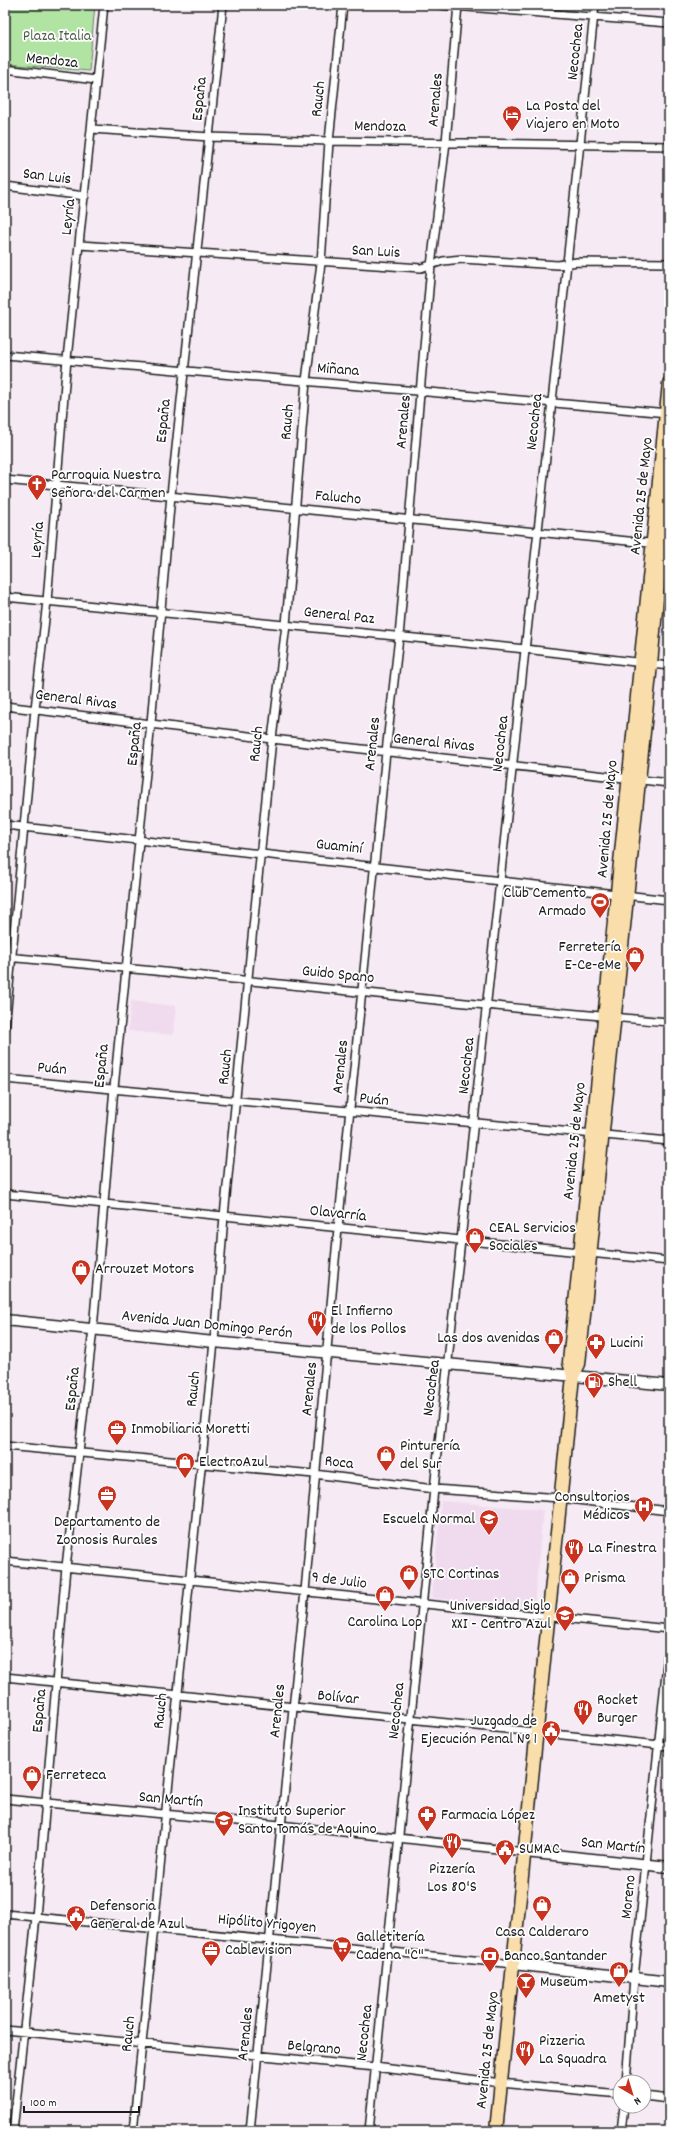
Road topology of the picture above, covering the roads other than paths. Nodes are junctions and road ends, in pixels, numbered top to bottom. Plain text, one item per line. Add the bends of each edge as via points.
1 (104, 5) edge
2 (223, 5) edge
3 (343, 5) edge
4 (441, 5) edge
5 (596, 5) edge
6 (458, 6) edge
7 (594, 18) junction
8 (669, 23) edge
9 (5, 69) edge
10 (96, 80) junction
11 (92, 129) junction
12 (210, 137) junction
13 (329, 141) junction
14 (446, 142) junction
15 (581, 146) junction
16 (669, 146) edge
17 (5, 186) edge
18 (85, 196) junction
19 (80, 245) junction
20 (198, 253) junction
21 (321, 262) junction
22 (568, 263) junction
23 (669, 263) edge
24 (431, 266) junction
25 (5, 355) edge
26 (67, 359) junction
27 (183, 370) junction
28 (306, 382) junction
29 (669, 383) edge
30 (421, 390) junction
31 (551, 402) junction
32 (668, 412) edge
33 (669, 470) edge
34 (5, 480) edge
35 (56, 484) junction
36 (171, 495) junction
37 (295, 508) junction
38 (410, 518) junction
39 (538, 533) junction
40 (661, 544) edge
41 (5, 597) edge
42 (47, 601) junction
43 (161, 612) junction
44 (286, 625) junction
45 (399, 637) junction
46 (526, 649) junction
47 (646, 663) junction
48 (669, 666) edge
49 (5, 706) edge
50 (35, 709) junction
51 (151, 724) junction
52 (272, 739) junction
53 (386, 752) junction
54 (513, 766) junction
55 (633, 780) junction
56 (669, 784) edge
57 (5, 825) edge
58 (24, 827) junction
59 (139, 840) junction
60 (261, 852) junction
61 (375, 865) junction
62 (502, 881) junction
63 (622, 894) junction
64 (669, 900) edge
65 (8, 957) edge
66 (127, 969) junction
67 (249, 981) junction
68 (363, 991) junction
69 (487, 1007) junction
70 (608, 1017) junction
71 (669, 1022) edge
72 (5, 1029) edge
73 (5, 1079) edge
74 (114, 1088) junction
75 (236, 1102) junction
76 (350, 1111) junction
77 (475, 1124) junction
78 (597, 1133) junction
79 (669, 1141) edge
80 (5, 1194) edge
81 (104, 1203) junction
82 (224, 1216) junction
83 (338, 1228) junction
84 (462, 1240) junction
85 (585, 1251) junction
86 (669, 1261) edge
87 (5, 1320) edge
88 (93, 1329) junction
89 (214, 1342) junction
90 (328, 1352) junction
91 (449, 1364) junction
92 (573, 1376) junction
93 (669, 1385) edge
94 (5, 1446) edge
95 (80, 1453) junction
96 (200, 1464) junction
97 (314, 1474) junction
98 (434, 1489) junction
99 (560, 1498) junction
100 (669, 1511) edge
101 (5, 1561) edge
102 (66, 1567) junction
103 (189, 1579) junction
104 (305, 1591) junction
105 (422, 1605) junction
106 (547, 1615) junction
107 (669, 1629) edge
108 (669, 1644) edge
109 (5, 1677) edge
110 (56, 1683) junction
111 (177, 1695) junction
112 (293, 1707) junction
113 (411, 1719) junction
114 (536, 1732) junction
115 (659, 1745) junction
116 (669, 1746) edge
117 (5, 1799) edge
118 (45, 1803) junction
119 (164, 1815) junction
120 (280, 1825) junction
121 (398, 1839) junction
122 (525, 1852) junction
123 (647, 1865) junction
124 (669, 1867) edge
125 (5, 1914) edge
126 (36, 1917) junction
127 (154, 1929) junction
128 (270, 1939) junction
129 (388, 1950) junction
130 (514, 1964) junction
131 (634, 1978) junction
132 (669, 1982) edge
133 (5, 2030) edge
134 (23, 2032) junction
135 (142, 2044) junction
136 (258, 2056) junction
137 (375, 2067) junction
138 (627, 2074) edge
139 (501, 2083) junction
140 (612, 2093) edge
141 (652, 2097) edge
142 (669, 2099) edge
143 (623, 2114) edge
144 (13, 2131) edge
145 (133, 2131) edge
146 (250, 2131) edge
147 (369, 2131) edge
148 (496, 2131) edge
149 (621, 2131) edge

1 - 10 street, Leyría
2 - 12 street, España
3 - 13 street, Rauch
4 - 6 street
5 - 7 street, Necochea
6 - 7 street
6 - 14 street, Arenales
7 - 8 street
7 - 15 street, Necochea
9 - 10 street, Mendoza
10 - 11 street, Leyría
11 - 12 street, Mendoza
11 - 18 street, Leyría
12 - 13 street, Mendoza
12 - 20 street, España
13 - 14 street, Mendoza
13 - 21 street, Rauch
14 - 15 street, Mendoza
14 - 24 street, Arenales
15 - 16 street, Mendoza
15 - 22 street, Necochea
17 - 18 street, San Luis
18 - 19 street, Leyría
19 - 20 street, San Luis
19 - 26 street, Leyría
20 - 21 street, San Luis
20 - 27 street, España
21 - 24 street, San Luis via 421,268
21 - 28 street, Rauch
22 - 23 street, San Luis
22 - 24 street, San Luis via 558,265 462,259 443,261
22 - 31 street, Necochea
24 - 30 street, Arenales
25 - 26 street, Miñana
26 - 27 street, Miñana
26 - 35 street, Leyría
27 - 28 street, Miñana
27 - 36 street, España
28 - 30 street, Miñana
28 - 37 street, Rauch
29 - 32 main road, Avenida 25 de Mayo
30 - 31 street, Miñana
30 - 38 street, Arenales
31 - 32 street, Miñana
31 - 39 street, Necochea
32 - 40 main road, Avenida 25 de Mayo
33 - 40 main road, Avenida 25 de Mayo
34 - 35 street, Falucho
35 - 36 street, Falucho
35 - 42 street, Leyría
36 - 37 street, Falucho
36 - 43 street, España
37 - 38 street, Falucho
37 - 44 street, Rauch
38 - 39 street, Falucho
38 - 45 street, Arenales
39 - 40 street, Falucho
39 - 46 street, Necochea
40 - 47 main road, Avenida 25 de Mayo
41 - 42 street, General Paz
42 - 43 street, General Paz
42 - 50 street, Leyría
43 - 44 street, General Paz
43 - 51 street, España
44 - 45 street, General Paz
44 - 52 street, Rauch
45 - 46 street, General Paz
45 - 53 street, Arenales
46 - 47 street, General Paz
46 - 54 street, Necochea
47 - 48 street, General Paz
47 - 55 main road, Avenida 25 de Mayo
49 - 50 street, General Rivas
50 - 51 street, General Rivas
50 - 58 street, Leyría
51 - 52 street, General Rivas
51 - 59 street, España
52 - 53 street, General Rivas
52 - 60 street, Rauch
53 - 54 street, General Rivas
53 - 61 street, Arenales
54 - 55 street, General Rivas
54 - 62 street, Necochea
55 - 56 street, General Rivas
55 - 63 main road, Avenida 25 de Mayo
57 - 58 street, Guaminí
58 - 59 street, Guaminí
58 - 65 street, Leyría
59 - 60 street, Guaminí
59 - 66 street, España
60 - 61 street, Guaminí
60 - 67 street, Rauch
61 - 62 street, Guaminí
61 - 68 street, Arenales
62 - 63 street, Guaminí
62 - 69 street, Necochea
63 - 64 street, Guaminí
63 - 70 main road, Avenida 25 de Mayo
65 - 66 street, Guido Spano
65 - 72 street, Leyría
66 - 67 street, Guido Spano
66 - 74 street, España
67 - 68 street, Guido Spano
67 - 75 street, Rauch
68 - 69 street, Guido Spano
68 - 76 street, Arenales
69 - 70 street, Guido Spano
69 - 77 street, Necochea
70 - 71 street, Guido Spano
70 - 78 main road, Avenida 25 de Mayo
73 - 74 street, Puán
74 - 75 street, Puán
74 - 81 street, España
75 - 76 street, Puán
75 - 82 street, Rauch
76 - 77 street, Puán
76 - 83 street, Arenales
77 - 78 street, Puán
77 - 84 street, Necochea
78 - 79 street, Puán
78 - 85 main road, Avenida 25 de Mayo
80 - 81 street, Olavarría
81 - 82 street, Olavarría
81 - 88 street, España
82 - 83 street, Olavarría
82 - 89 street, Rauch
83 - 84 street, Olavarría
83 - 90 street, Arenales
84 - 85 street, Olavarría
84 - 91 street, Necochea
85 - 86 street, Olavarría
85 - 92 main road, Avenida 25 de Mayo via 579,1364
87 - 88 main road, Avenida Juan Domingo Perón
88 - 89 main road, Avenida Juan Domingo Perón
88 - 95 street, España
89 - 90 main road, Avenida Juan Domingo Perón
89 - 96 street, Rauch
90 - 91 main road, Avenida Juan Domingo Perón
90 - 97 street, Arenales
91 - 92 main road, Avenida Juan Domingo Perón
91 - 98 street, Necochea
92 - 93 main road, Avenida Juan Domingo Perón
92 - 99 main road, Avenida 25 de Mayo
94 - 95 street, Roca
95 - 96 street, Roca
95 - 102 street, España
96 - 97 street, Roca
96 - 103 street, Rauch
97 - 98 street, Roca
97 - 104 street, Arenales
98 - 99 street, Roca
98 - 105 street, Necochea
99 - 100 street, Roca
99 - 106 main road, Avenida 25 de Mayo
101 - 102 street, 9 de Julio
102 - 103 street, 9 de Julio
102 - 110 street, España
103 - 104 street, 9 de Julio
103 - 111 street, Rauch
104 - 105 street, 9 de Julio
104 - 112 street, Arenales
105 - 106 street, 9 de Julio
105 - 113 street, Necochea
106 - 107 street, 9 de Julio
106 - 114 main road, Avenida 25 de Mayo
108 - 115 street, Moreno
109 - 110 street, Bolívar
110 - 111 street, Bolívar
110 - 118 street, España
111 - 112 street, Bolívar
111 - 119 street, Rauch
112 - 113 street, Bolívar
112 - 120 street, Arenales
113 - 114 street, Bolívar
113 - 121 street, Necochea
114 - 115 street, Bolívar
114 - 122 main road, Avenida 25 de Mayo
115 - 116 street, Bolívar
115 - 123 street, Moreno
117 - 118 street, San Martín
118 - 119 street, San Martín
118 - 126 street, España
119 - 120 street, San Martín
119 - 127 street, Rauch
120 - 121 street, San Martín
120 - 128 street, Arenales
121 - 122 street, San Martín
121 - 129 street, Necochea
122 - 123 main road, San Martín
122 - 130 main road, Avenida 25 de Mayo
123 - 124 main road, San Martín
123 - 131 street, Moreno
125 - 126 street, Hipólito Yrigoyen
126 - 127 street, Hipólito Yrigoyen
126 - 134 street, España
127 - 128 street, Hipólito Yrigoyen
127 - 135 street, Rauch
128 - 129 street, Hipólito Yrigoyen
128 - 136 street, Arenales
129 - 130 street, Hipólito Yrigoyen
129 - 137 street, Necochea
130 - 131 main road, Hipólito Yrigoyen
130 - 139 main road, Avenida 25 de Mayo
131 - 132 main road, Hipólito Yrigoyen
131 - 138 street, Moreno
133 - 134 street, Belgrano
134 - 135 street, Belgrano
134 - 144 street, España
135 - 136 street, Belgrano
135 - 145 street, Rauch
136 - 137 street, Belgrano
136 - 146 street, Arenales
137 - 139 street, Belgrano
137 - 147 street, Necochea
139 - 140 street, Belgrano
139 - 148 main road, Avenida 25 de Mayo
141 - 142 street
143 - 149 street

